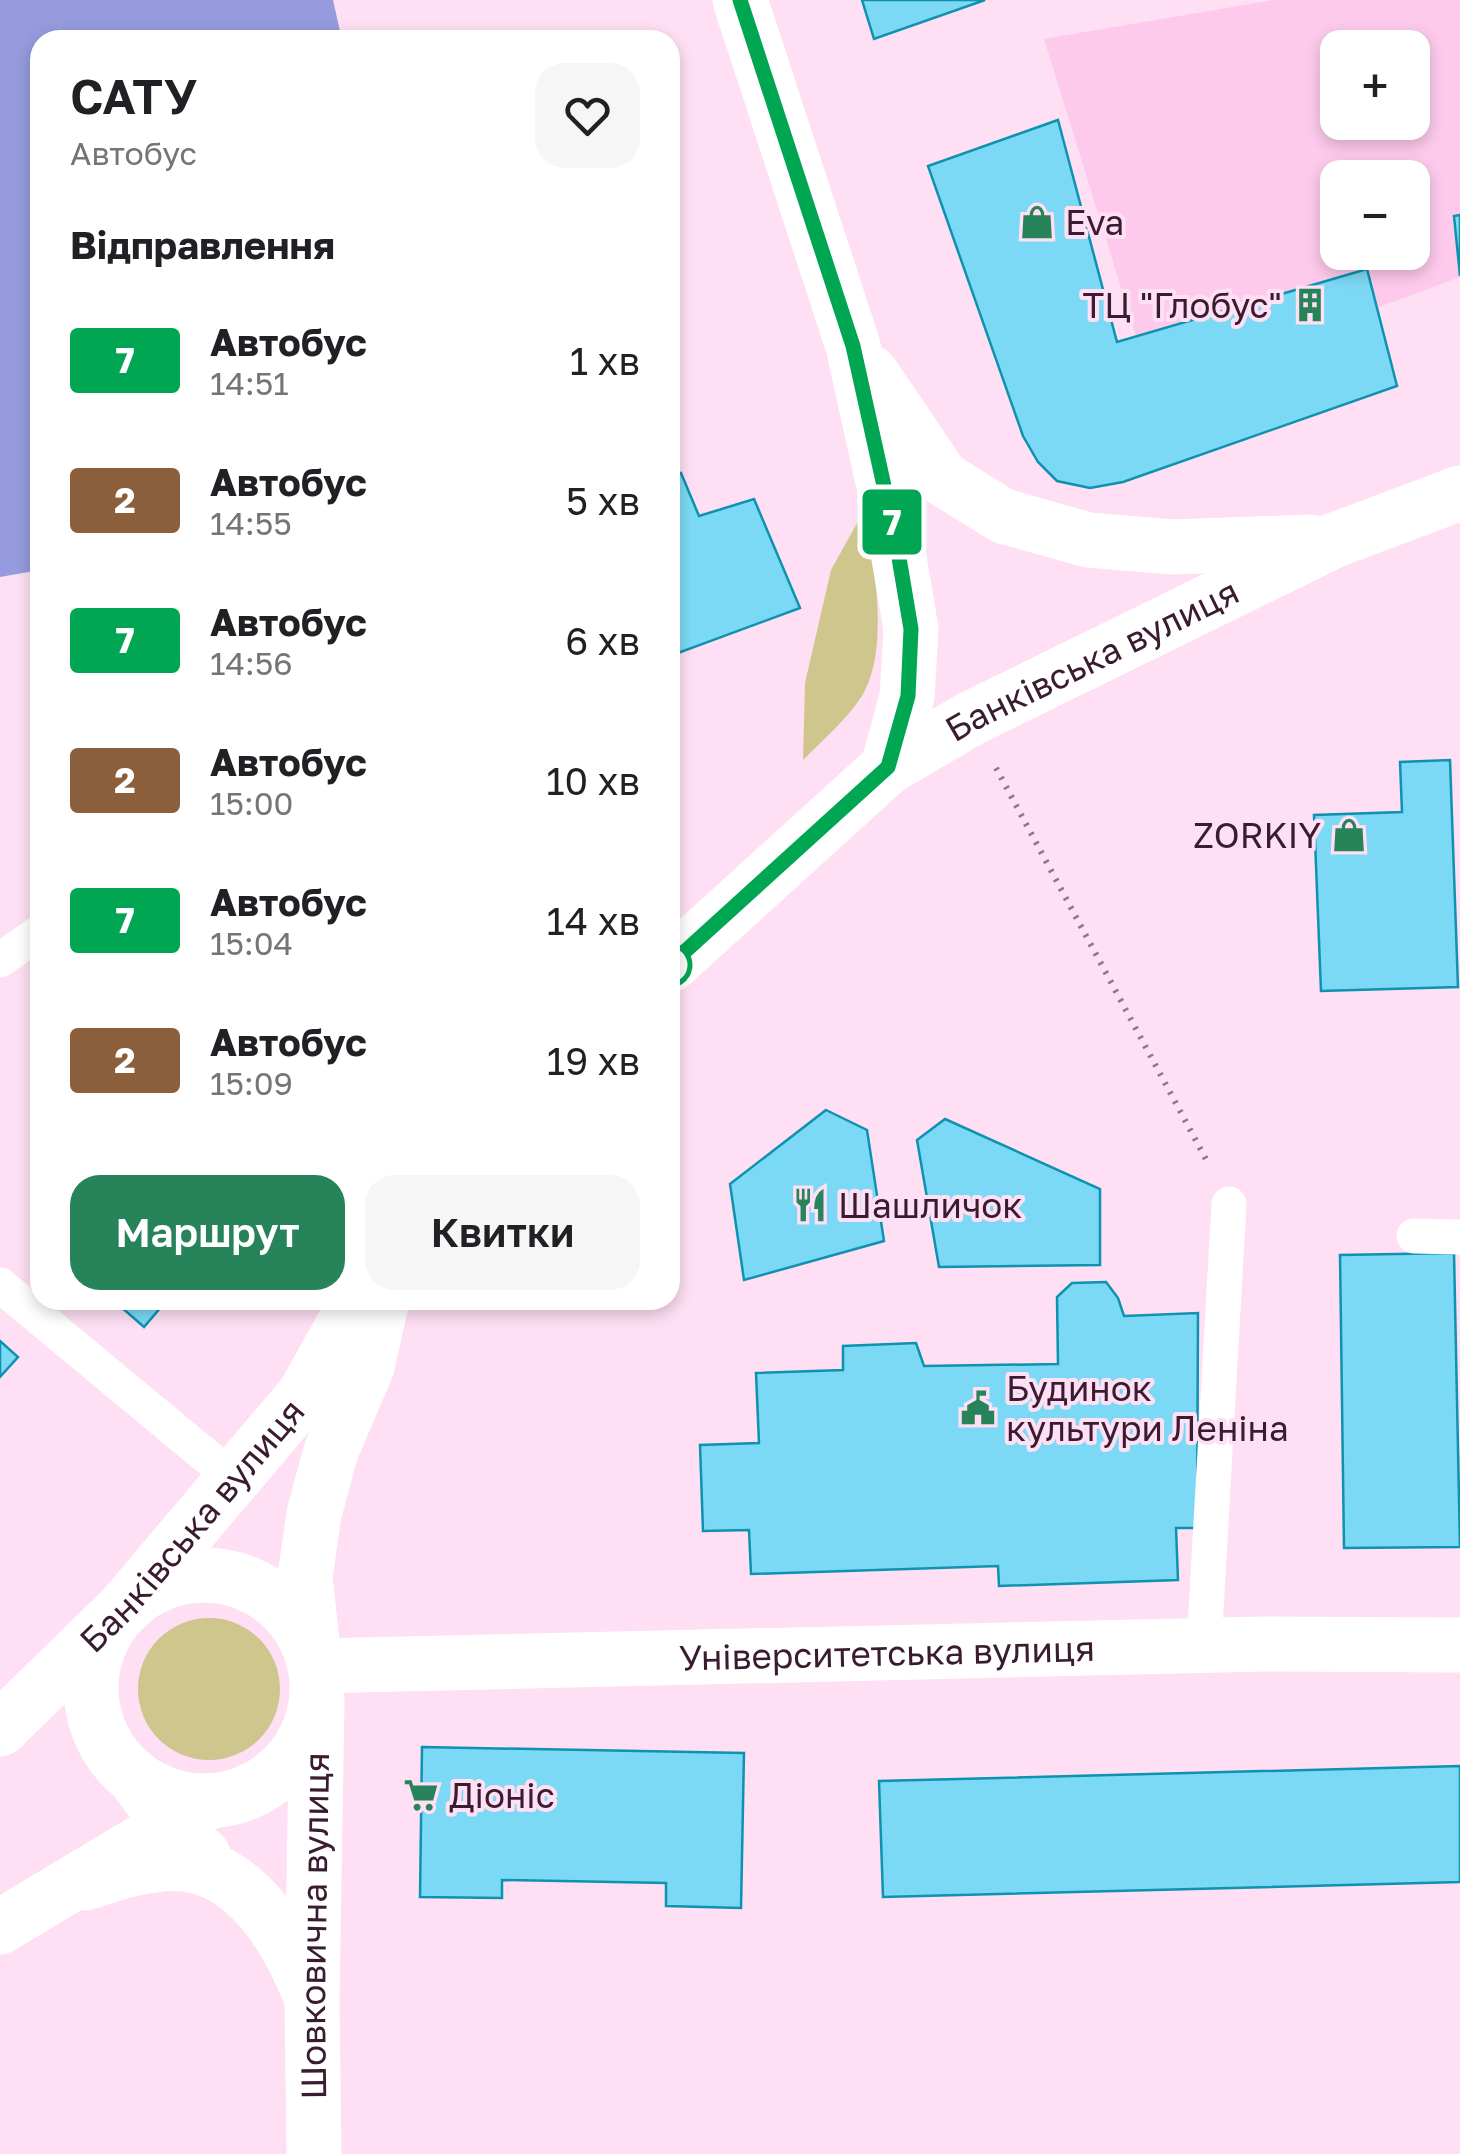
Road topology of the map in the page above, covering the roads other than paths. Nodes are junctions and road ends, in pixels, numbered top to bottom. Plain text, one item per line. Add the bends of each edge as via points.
1 (740, 0) edge
2 (853, 346) junction
3 (1460, 493) edge
4 (1335, 540) junction
5 (888, 767) junction
6 (30, 939) edge
7 (680, 956) edge
8 (0, 960) edge
9 (1230, 1204) road end
10 (1414, 1236) dead end
11 (1460, 1238) edge
12 (0, 1285) edge
13 (30, 1310) edge
14 (30, 1310) edge
15 (352, 1310) edge
16 (380, 1310) edge
17 (234, 1479) junction
18 (124, 1608) junction
19 (1460, 1645) edge
20 (1204, 1646) junction
21 (315, 1675) junction
22 (0, 1729) edge
23 (190, 1813) junction
24 (236, 1886) junction
25 (58, 1892) junction
26 (0, 1927) edge
27 (312, 2000) junction
28 (314, 2154) edge

1 - 2 street
2 - 4 street via 942,478 1002,516 1088,540 1173,547
2 - 5 street via 911,629 908,696
3 - 4 street, Банківська вулиця
4 - 5 street, Банківська вулиця via 970,719
5 - 7 street, Банківська вулиця
6 - 8 lane
9 - 20 lane
10 - 11 lane
12 - 14 lane
13 - 17 lane
15 - 17 street, Банківська вулиця via 306,1394
16 - 21 street, Шовковична вулиця via 367,1367 331,1451 314,1514 305,1578
17 - 18 street, Банківська вулиця
18 - 21 street via 169,1581 220,1576 265,1592 294,1618
18 - 22 street, Банківська вулиця
18 - 23 street via 96,1651 91,1700 105,1744 136,1779
19 - 20 street, Університетська вулиця
20 - 21 street, Університетська вулиця
21 - 23 street via 308,1735 284,1770 245,1794
21 - 27 street, Шовковична вулиця
23 - 24 street
23 - 25 street
24 - 25 street via 187,1864 163,1864
24 - 27 street via 278,1931
25 - 26 street
27 - 28 street, Шовковична вулиця

